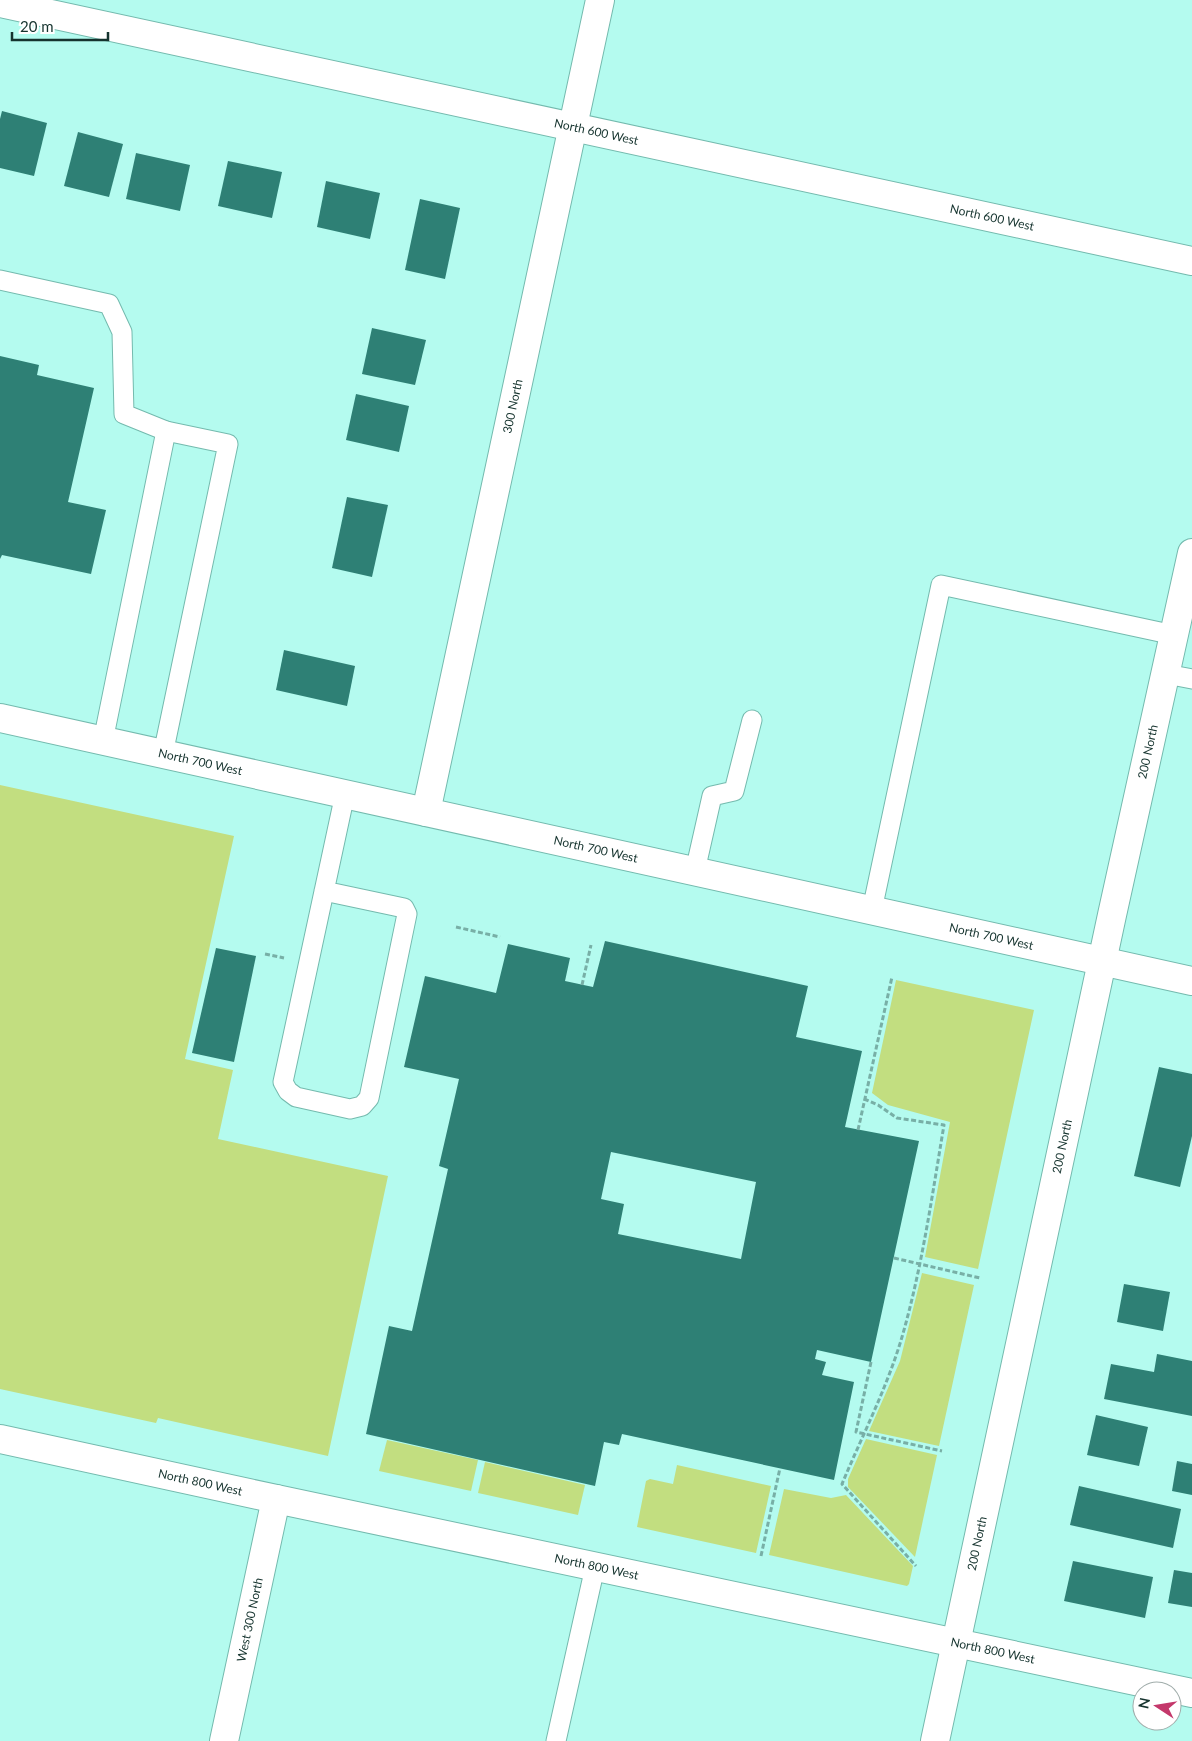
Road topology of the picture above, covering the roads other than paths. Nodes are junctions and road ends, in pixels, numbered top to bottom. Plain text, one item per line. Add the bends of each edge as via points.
1 (600, 0) edge
2 (0, 3) edge
3 (572, 128) junction
4 (1192, 261) edge
5 (0, 280) edge
6 (166, 431) junction
7 (1192, 554) edge
8 (1174, 635) junction
9 (1179, 677) edge
10 (0, 718) edge
11 (752, 720) dead end
12 (103, 741) junction
13 (163, 754) junction
14 (345, 794) junction
15 (426, 812) junction
16 (695, 871) junction
17 (324, 891) junction
18 (872, 910) junction
19 (1102, 962) junction
20 (1192, 981) edge
21 (0, 1439) edge
22 (276, 1499) junction
23 (595, 1567) junction
24 (956, 1643) junction
25 (1192, 1693) edge
26 (224, 1741) edge
27 (556, 1741) edge
28 (935, 1741) edge

1 - 3 street, 300 North
2 - 3 street, North 600 West
3 - 4 street, North 600 West
3 - 15 street, 300 North
5 - 6 lane via 109,304 122,332 124,414
6 - 12 lane
6 - 13 lane via 228,444
7 - 8 street, 200 North
8 - 9 street, 200 North
8 - 18 lane via 941,585
9 - 19 street, 200 North
10 - 12 street, North 700 West
11 - 16 lane via 734,791 712,796
12 - 13 street, North 700 West
13 - 14 street, North 700 West
14 - 15 street, North 700 West
14 - 17 lane
15 - 16 street, North 700 West
16 - 18 street, North 700 West
17 - 17 lane via 283,1082 296,1097 350,1109 362,1106 369,1098 407,914 404,908
18 - 19 street, North 700 West
19 - 20 street, North 700 West
19 - 24 street, 200 North
21 - 22 street, North 800 West
22 - 23 street, North 800 West
22 - 26 street, West 300 North
23 - 24 street, North 800 West
23 - 27 lane
24 - 25 street, North 800 West
24 - 28 street, 200 North

